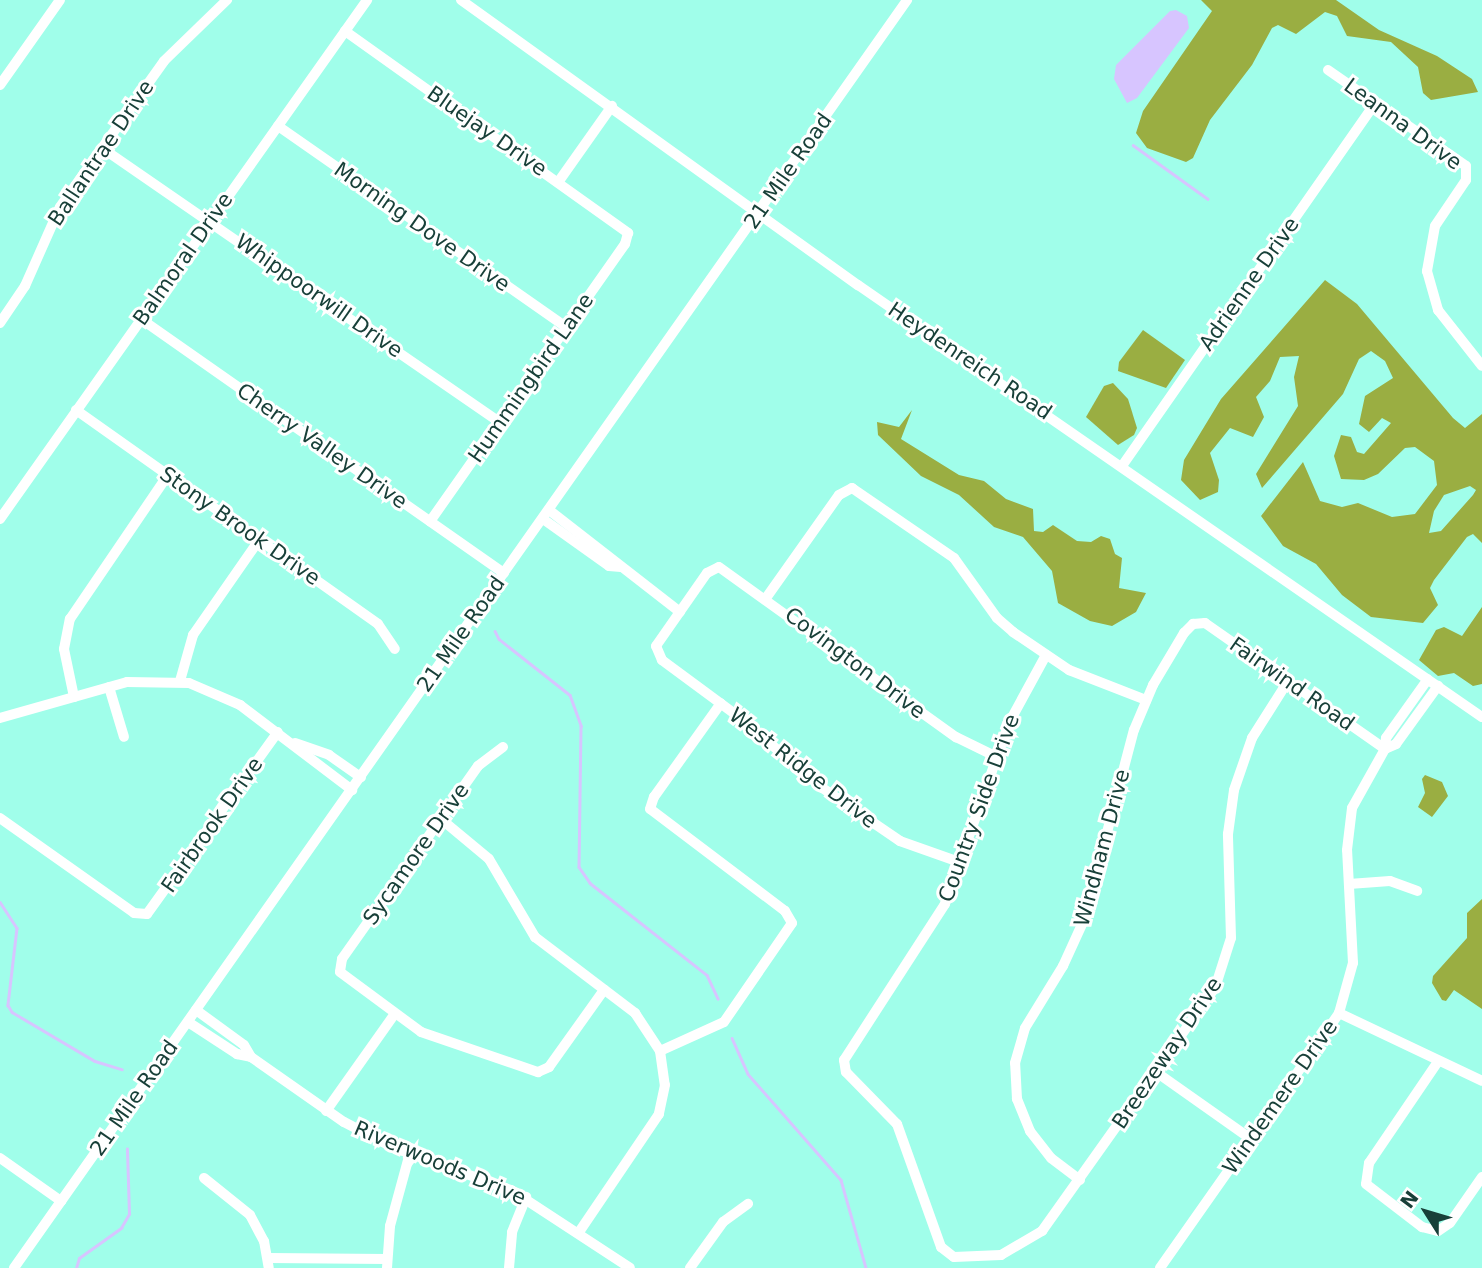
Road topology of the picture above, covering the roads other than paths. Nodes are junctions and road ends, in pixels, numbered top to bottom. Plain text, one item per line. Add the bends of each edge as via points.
1 (60, 0) edge
2 (228, 0) edge
3 (367, 0) edge
4 (461, 0) edge
5 (907, 0) edge
6 (345, 31) junction
7 (1328, 69) dead end
8 (0, 85) edge
9 (1376, 102) junction
10 (612, 106) junction
11 (278, 126) junction
12 (102, 148) junction
13 (559, 181) junction
14 (760, 211) junction
15 (211, 220) junction
16 (628, 233) joint
17 (141, 319) junction
18 (0, 323) edge
19 (566, 327) junction
20 (1482, 366) edge
21 (76, 410) junction
22 (499, 422) junction
23 (1122, 466) junction
24 (168, 475) junction
25 (550, 510) junction
26 (0, 519) edge
27 (543, 519) junction
28 (430, 521) junction
29 (259, 540) junction
30 (621, 567) junction
31 (504, 573) junction
32 (766, 598) junction
33 (680, 612) junction
34 (1198, 622) joint
35 (395, 649) dead end
36 (1046, 655) junction
37 (1428, 679) junction
38 (180, 681) junction
39 (1288, 681) junction
40 (1438, 686) junction
41 (109, 687) junction
42 (74, 697) junction
43 (1146, 700) junction
44 (721, 703) junction
45 (0, 718) edge
46 (1482, 718) edge
47 (278, 732) junction
48 (124, 737) dead end
49 (295, 743) junction
50 (503, 747) dead end
51 (1385, 749) junction
52 (997, 757) junction
53 (361, 777) junction
54 (352, 790) junction
55 (0, 818) edge
56 (441, 819) junction
57 (962, 863) junction
58 (1349, 884) junction
59 (1417, 891) dead end
60 (604, 990) junction
61 (197, 1010) junction
62 (1339, 1013) junction
63 (394, 1015) junction
64 (188, 1022) junction
65 (660, 1051) junction
66 (251, 1057) junction
67 (1437, 1063) junction
68 (1156, 1072) junction
69 (1482, 1081) edge
70 (327, 1111) junction
71 (1251, 1139) junction
72 (410, 1153) junction
73 (0, 1158) edge
74 (1482, 1177) edge
75 (204, 1178) dead end
76 (1080, 1180) junction
77 (526, 1197) junction
78 (61, 1201) junction
79 (748, 1204) dead end
80 (579, 1232) junction
81 (947, 1255) joint
82 (268, 1263) edge
83 (387, 1263) edge
84 (13, 1268) edge
85 (509, 1268) edge
86 (630, 1268) edge
87 (690, 1268) edge
88 (1160, 1268) edge

1 - 8 street
2 - 12 street, Ballantrae Drive via 164,61
3 - 6 street, Balmoral Drive
4 - 10 street, Heydenreich Road
5 - 14 street, 21 Mile Road
6 - 11 street, Balmoral Drive
6 - 13 street, Bluejay Drive
7 - 9 street, Leanna Drive
9 - 20 street, Leanna Drive via 1468,171 1435,226 1427,271 1438,310
9 - 23 street, Adrienne Drive
10 - 13 street
10 - 14 street, Heydenreich Road
11 - 15 street, Balmoral Drive
11 - 19 street, Morning Dove Drive
12 - 15 street, Whippoorwill Drive
12 - 18 street, Ballantrae Drive via 54,216 25,286
13 - 16 street, Bluejay Drive
14 - 23 street, Heydenreich Road
14 - 25 street, 21 Mile Road
15 - 17 street, Balmoral Drive
15 - 22 street, Whippoorwill Drive
16 - 19 street, Hummingbird Lane via 625,244
17 - 21 street, Balmoral Drive
17 - 28 street, Cherry Valley Drive
19 - 22 street, Hummingbird Lane
21 - 24 street, Stony Brook Drive
21 - 26 street, Balmoral Drive
22 - 28 street, Hummingbird Lane
23 - 37 street, Heydenreich Road
24 - 29 street, Stony Brook Drive
24 - 42 street via 70,620 64,649
25 - 27 street, 21 Mile Road
25 - 30 street via 615,557
27 - 30 street via 609,566
27 - 31 street, 21 Mile Road
28 - 31 street, Cherry Valley Drive
29 - 35 street, Stony Brook Drive via 378,624
29 - 38 street via 193,635
30 - 33 street
31 - 53 street, 21 Mile Road
32 - 33 street, Covington Drive via 716,567
32 - 36 street via 848,488 954,558 997,618
32 - 52 street, Covington Drive via 956,737
33 - 44 street, West Ridge Drive via 656,652
34 - 39 street, Fairwind Road
34 - 43 street, Windham Drive via 1184,633
36 - 43 street via 1079,675
36 - 52 street, Country Side Drive via 1020,698
37 - 40 street, Heydenreich Road
37 - 51 street, Windemere Drive via 1387,738
38 - 41 street via 139,680
38 - 47 street via 219,694
39 - 51 street, Fairwind Road
39 - 68 street, Breezeway Drive via 1252,738 1234,790 1228,848 1232,927 1224,968
40 - 46 street, Heydenreich Road
40 - 51 street, Windemere Drive via 1396,744
41 - 42 street
41 - 48 street
42 - 45 street
43 - 76 street, Windham Drive via 1129,746 1084,920 1063,966 1025,1028 1015,1063 1017,1099 1030,1131 1051,1158
44 - 57 street, West Ridge Drive via 809,778 883,831
44 - 65 street via 650,809 792,920 789,932 724,1022
47 - 49 street
47 - 55 street, Fairbrook Drive via 153,909 144,915
49 - 53 street via 329,755
49 - 54 street
50 - 56 street, Sycamore Drive via 478,766
51 - 58 street, Windemere Drive via 1352,808
52 - 57 street, Country Side Drive
53 - 54 street, 21 Mile Road
54 - 61 street, 21 Mile Road
56 - 60 street via 489,859 535,937
56 - 63 street, Sycamore Drive via 339,968 346,979
57 - 81 street, Country Side Drive via 937,917 875,1008 843,1065 897,1124
58 - 59 street via 1390,881
58 - 62 street, Windemere Drive via 1353,963
60 - 63 street via 542,1071 446,1042
60 - 65 street via 642,1020
61 - 64 street, 21 Mile Road
61 - 66 street, Riverwoods Drive via 237,1040
62 - 67 street
62 - 71 street, Windemere Drive
63 - 70 street
64 - 66 street, Riverwoods Drive via 237,1054
64 - 78 street, 21 Mile Road
65 - 80 street via 665,1085 659,1114
66 - 70 street, Riverwoods Drive
67 - 69 street
67 - 74 street via 1369,1163 1364,1179 1372,1192 1412,1220 1438,1231 1450,1223
68 - 71 street
68 - 76 street, Breezeway Drive
70 - 72 street, Riverwoods Drive via 369,1137
71 - 88 street, Windemere Drive
72 - 77 street, Riverwoods Drive
72 - 83 street via 390,1226
73 - 78 street
75 - 82 street via 250,1214
76 - 81 street, Breezeway Drive via 1049,1223 1027,1243 992,1256
77 - 80 street, Riverwoods Drive
77 - 85 street via 512,1232
78 - 84 street, 21 Mile Road
79 - 87 street via 730,1215
80 - 86 street, Riverwoods Drive
82 - 83 street

